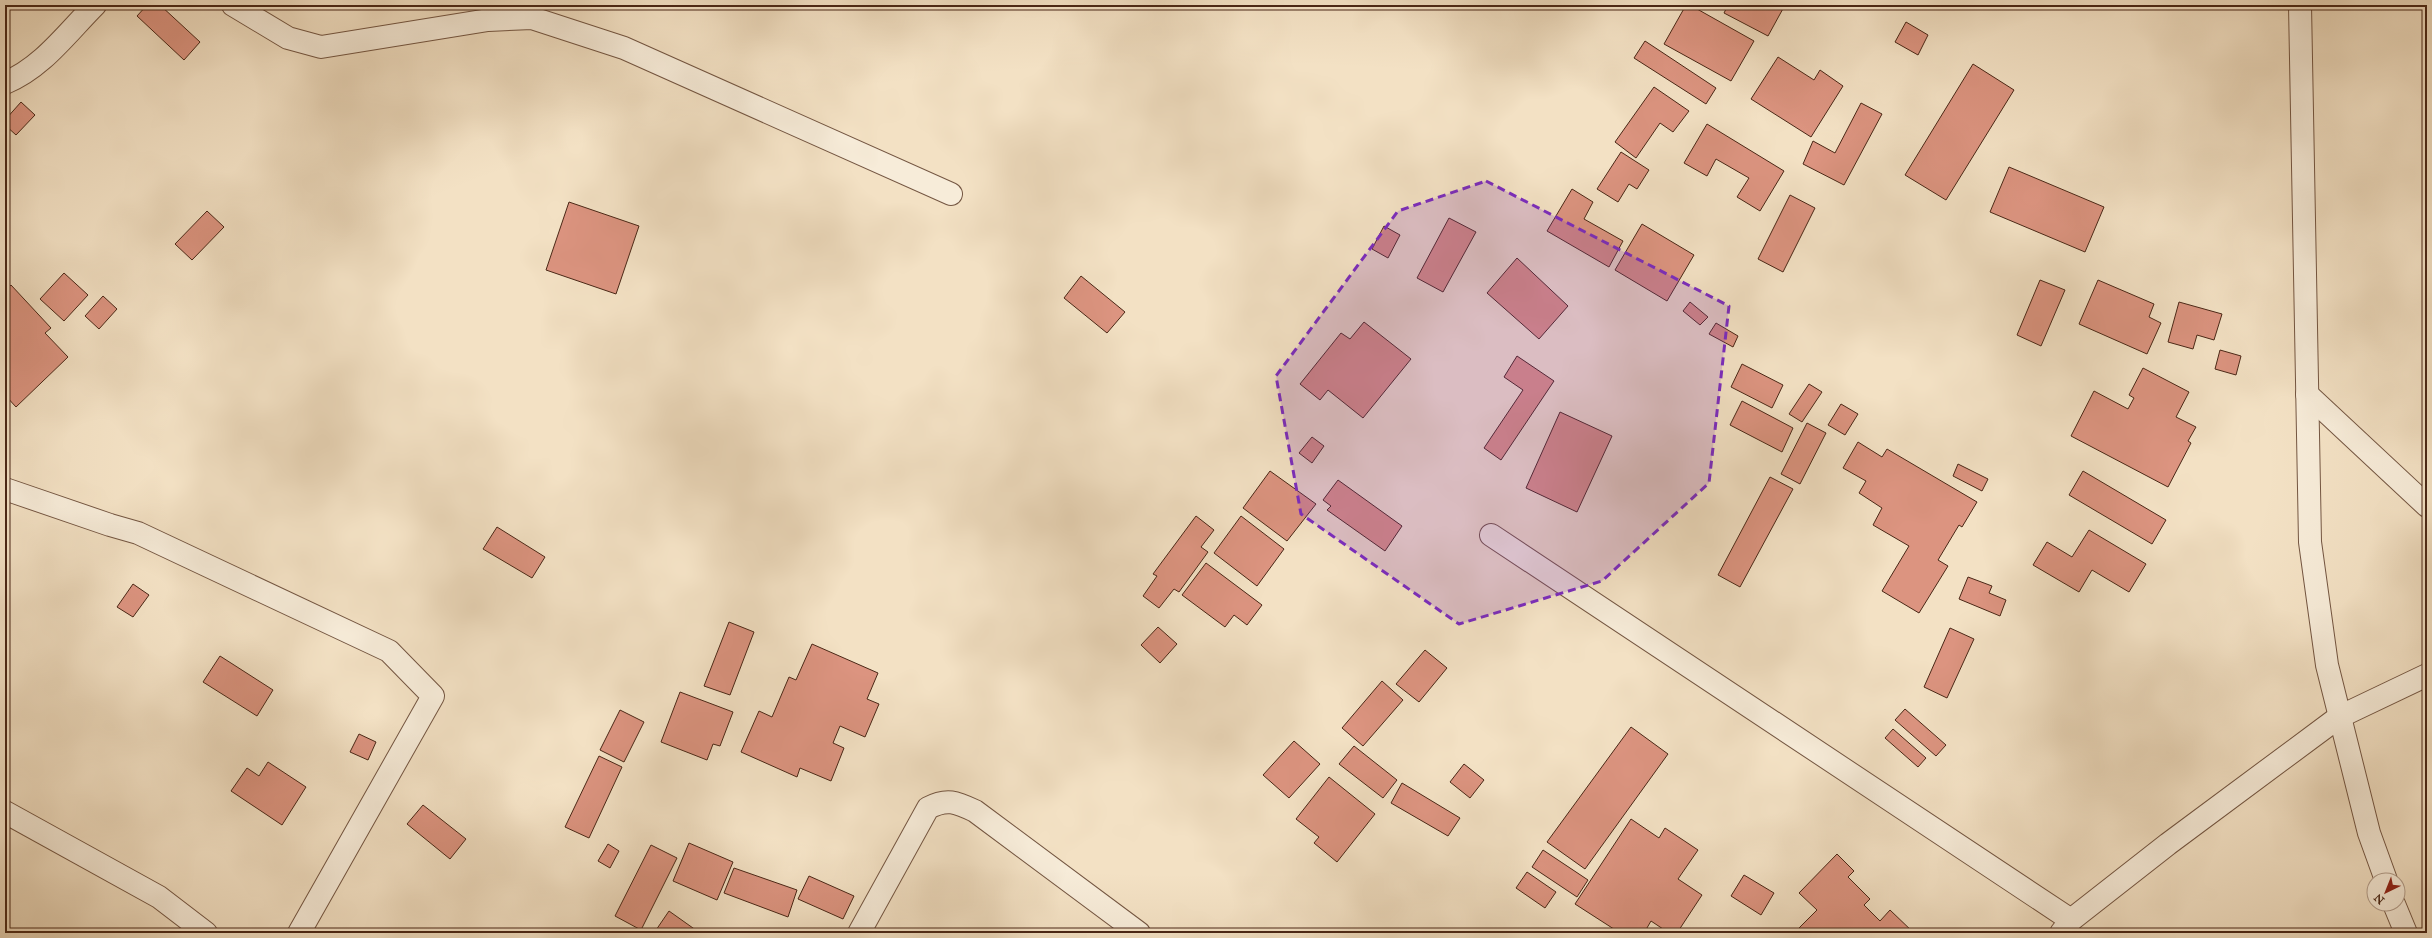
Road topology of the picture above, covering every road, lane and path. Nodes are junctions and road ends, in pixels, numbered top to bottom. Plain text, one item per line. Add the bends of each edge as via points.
1 (95, 5) edge
2 (233, 5) edge
3 (2300, 5) edge
4 (5, 83) edge
5 (951, 194) dead end
6 (2307, 394) junction
7 (5, 489) edge
8 (2427, 506) edge
9 (1491, 535) dead end
10 (2427, 675) edge
11 (2340, 717) junction
12 (5, 812) edge
13 (2383, 872) edge
14 (2397, 912) edge
15 (2066, 927) edge
16 (206, 933) edge
17 (299, 933) edge
18 (858, 933) edge
19 (1139, 933) edge
20 (2406, 933) edge

1 - 4 street via 34,67
2 - 5 street via 288,38 321,47 488,20 532,18 624,48
3 - 6 street
6 - 8 street
6 - 11 street via 2310,542 2327,665
7 - 17 street via 138,532 389,651 433,696
9 - 15 street
10 - 11 street
11 - 13 street via 2369,833
11 - 15 street via 2168,844
12 - 16 street via 159,897
14 - 20 street
18 - 19 street via 928,808 941,801 958,803 975,811

